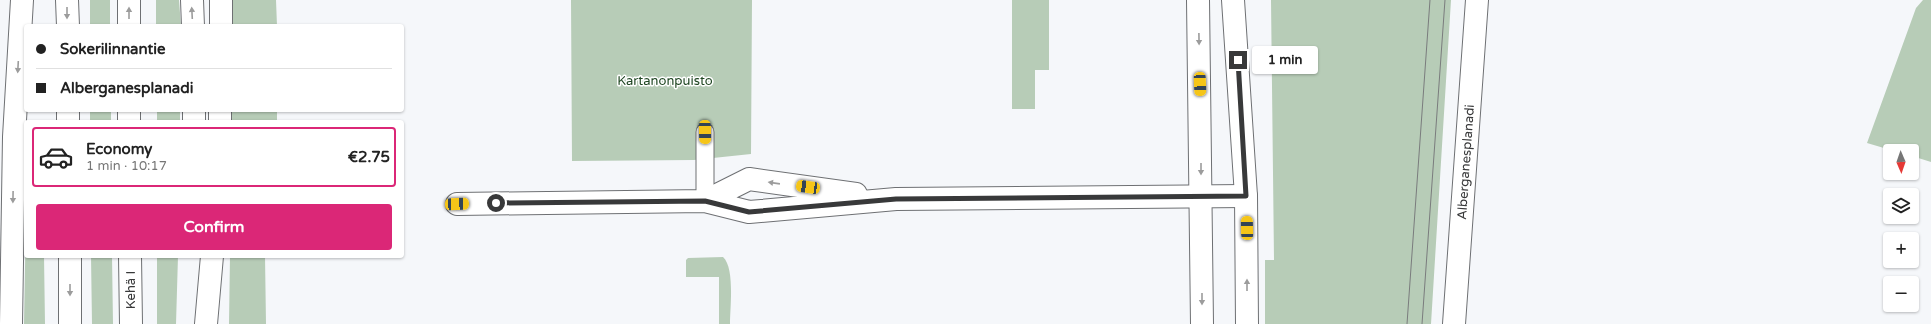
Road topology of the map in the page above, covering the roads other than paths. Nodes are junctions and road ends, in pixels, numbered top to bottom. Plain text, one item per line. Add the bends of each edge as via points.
1 (22, 0) edge
2 (67, 0) edge
3 (129, 0) edge
4 (192, 0) edge
5 (221, 0) edge
6 (1198, 0) edge
7 (1233, 0) edge
8 (1477, 0) edge
9 (68, 24) edge
10 (129, 24) edge
11 (193, 24) edge
12 (221, 24) edge
13 (705, 132) dead end
14 (1246, 196) junction
15 (1200, 197) junction
16 (896, 199) junction
17 (705, 201) junction
18 (457, 204) dead end
19 (70, 258) edge
20 (130, 258) edge
21 (200, 258) edge
22 (212, 258) edge
23 (206, 316) edge
24 (11, 324) edge
25 (70, 324) edge
26 (130, 324) edge
27 (1202, 324) edge
28 (1247, 324) edge
29 (1454, 324) edge

1 -> 24 main road via 14,137
2 -> 9 main road
10 -> 3 main road
11 -> 4 main road
5 - 12 main road
6 -> 15 main road
7 - 14 main road
8 - 29 main road, Alberganesplanadi
13 - 17 lane
14 - 15 main road
28 -> 14 main road
15 - 16 main road
15 -> 27 main road
16 - 17 main road via 749,212
16 -> 17 main road via 749,179
17 - 18 main road
19 -> 25 main road
20 - 26 main road, Kehä I
21 - 23 main road
22 - 23 main road

